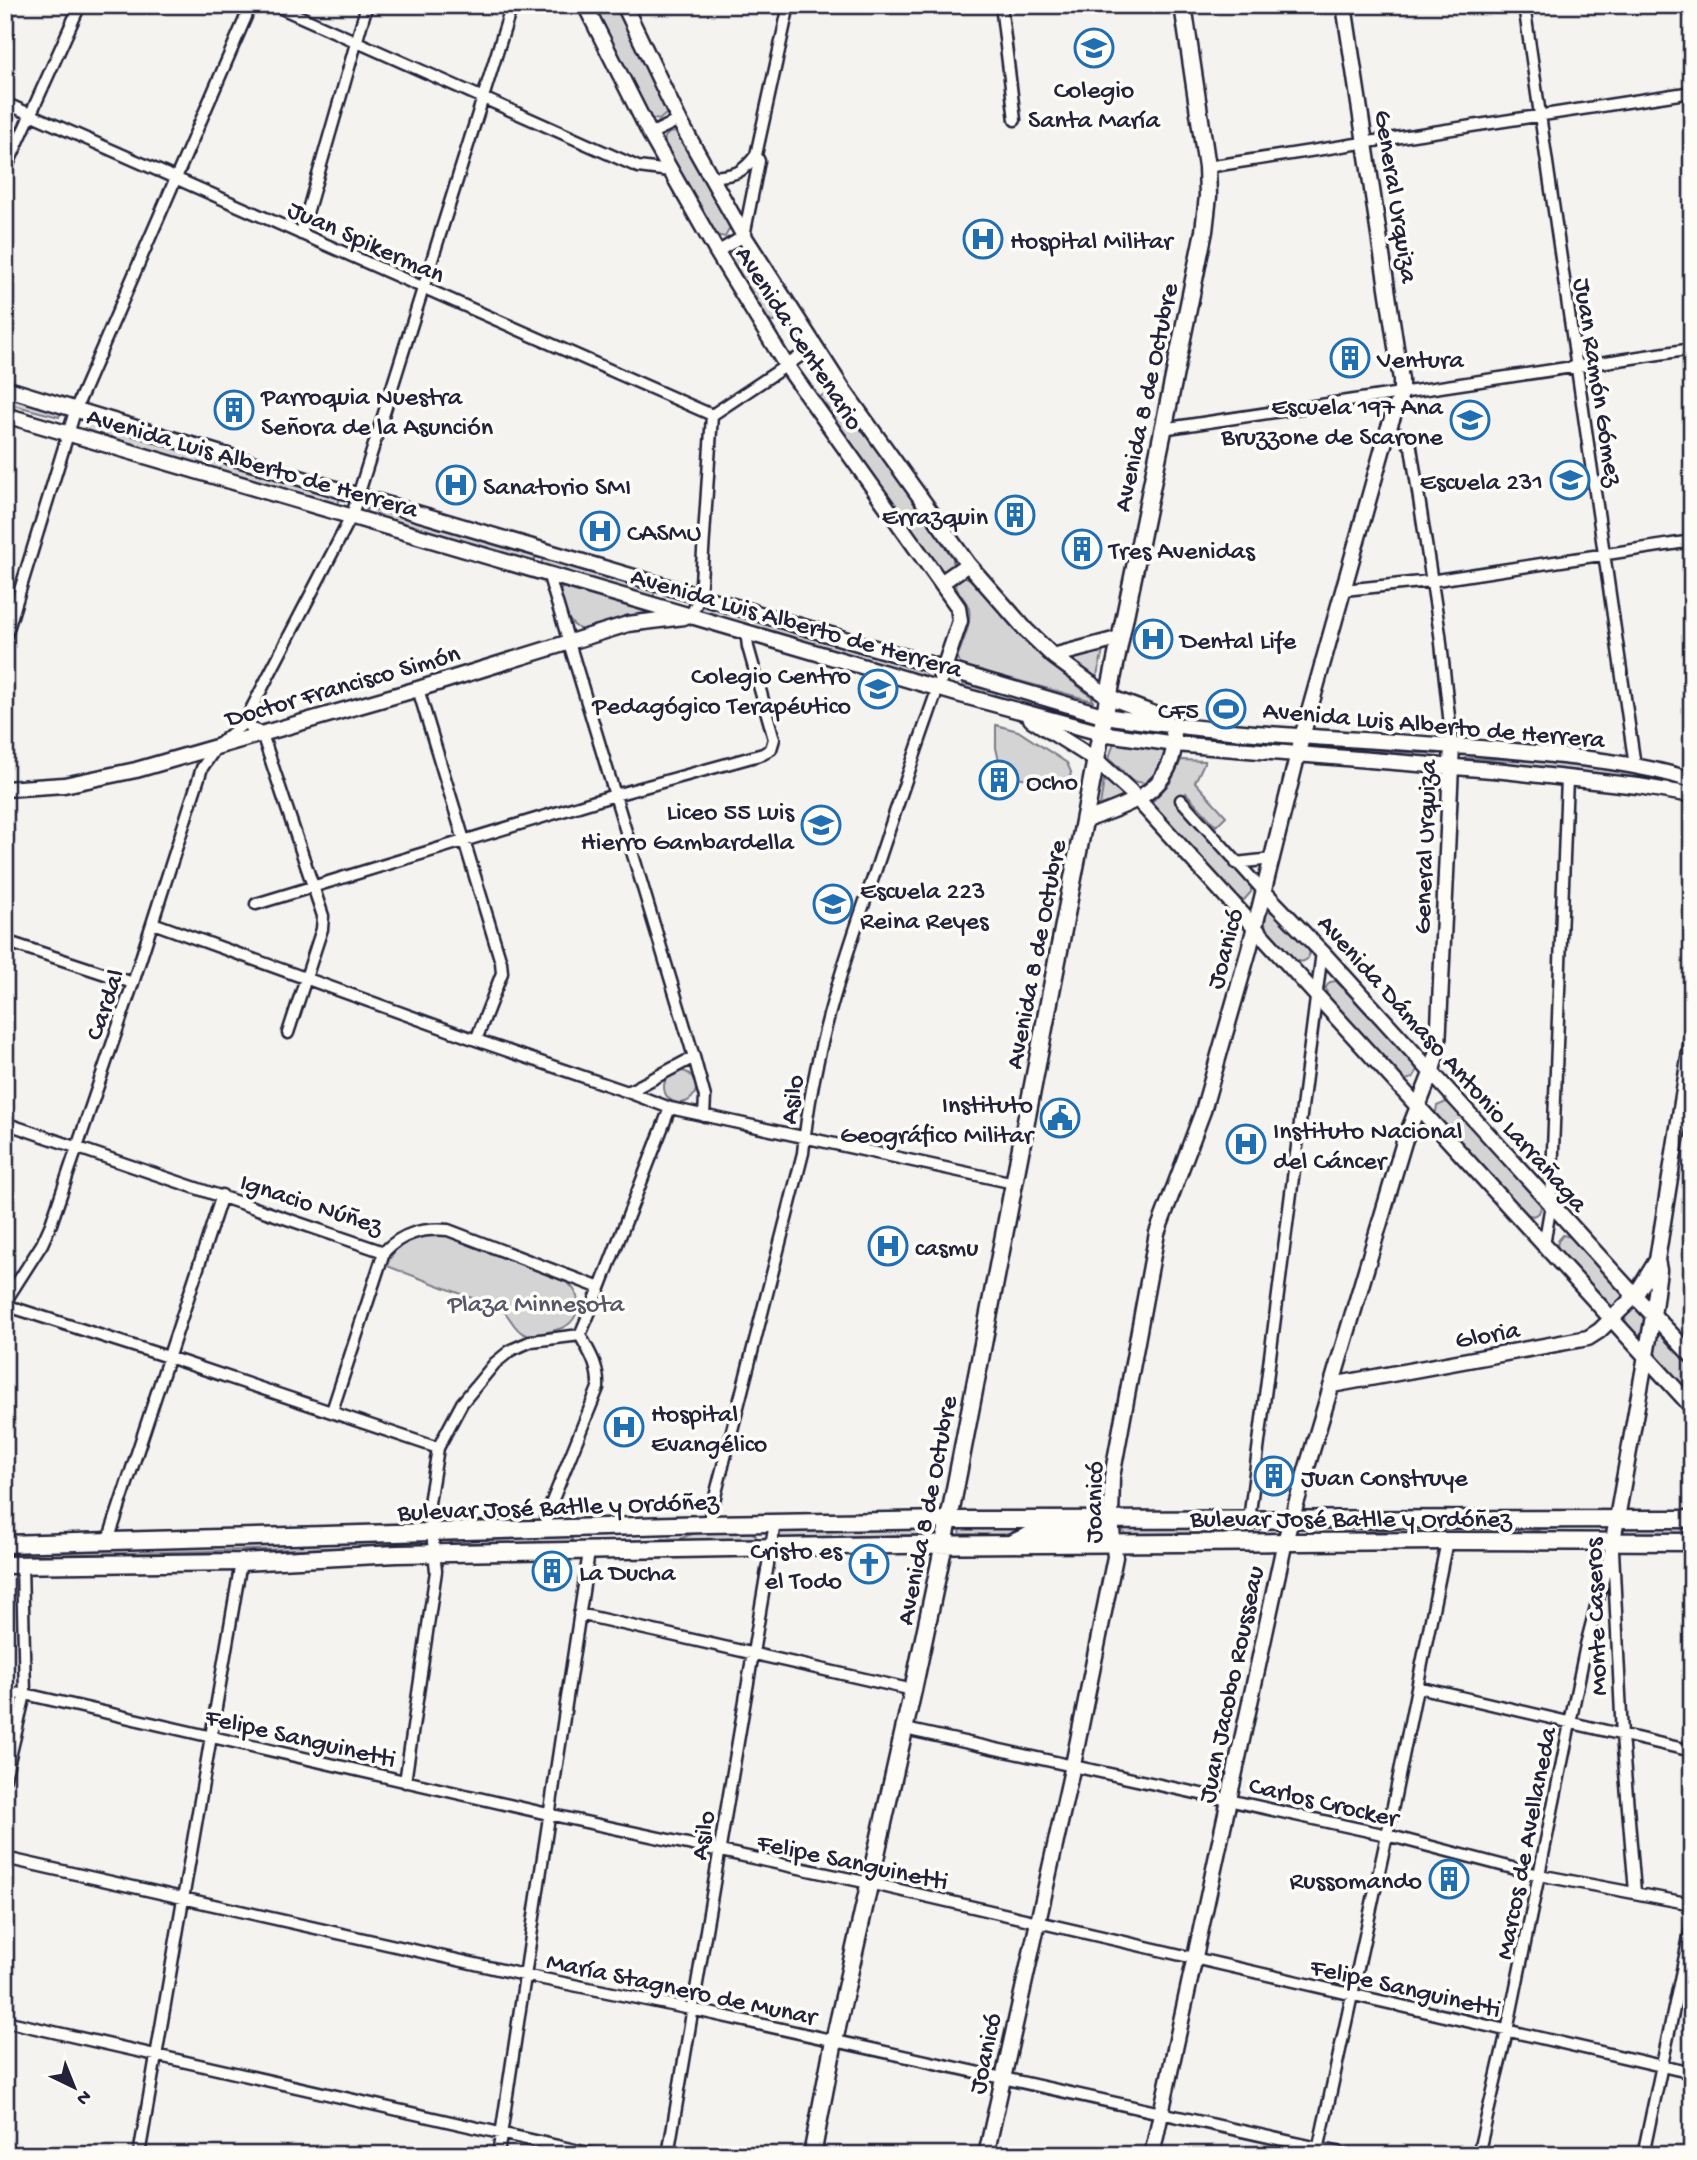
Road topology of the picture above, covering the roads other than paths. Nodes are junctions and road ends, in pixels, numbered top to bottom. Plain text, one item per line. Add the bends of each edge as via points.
1 (80, 5) edge
2 (251, 5) edge
3 (274, 5) edge
4 (367, 5) edge
5 (512, 5) edge
6 (585, 5) edge
7 (624, 5) edge
8 (789, 5) edge
9 (1001, 5) edge
10 (1183, 5) edge
11 (1344, 5) edge
12 (1524, 5) edge
13 (1691, 5) edge
14 (1692, 13) edge
15 (356, 41) junction
16 (1692, 92) edge
17 (484, 97) junction
18 (5, 103) edge
19 (30, 114) junction
20 (1540, 117) junction
21 (679, 120) junction
22 (1015, 120) dead end
23 (650, 134) junction
24 (1365, 144) junction
25 (756, 155) junction
26 (1207, 167) junction
27 (5, 171) edge
28 (670, 171) junction
29 (175, 177) junction
30 (710, 177) junction
31 (301, 233) junction
32 (744, 236) junction
33 (717, 252) junction
34 (424, 288) junction
35 (814, 347) junction
36 (1692, 349) edge
37 (786, 365) junction
38 (1576, 365) junction
39 (5, 387) edge
40 (1401, 394) junction
41 (76, 408) junction
42 (5, 415) edge
43 (712, 415) junction
44 (1162, 429) junction
45 (1388, 430) junction
46 (70, 433) junction
47 (359, 496) junction
48 (352, 515) junction
49 (1692, 541) edge
50 (1605, 553) junction
51 (968, 564) junction
52 (548, 573) junction
53 (1430, 581) junction
54 (941, 583) junction
55 (1344, 590) junction
56 (700, 597) junction
57 (690, 616) junction
58 (746, 631) junction
59 (1121, 638) junction
60 (5, 639) edge
61 (570, 643) junction
62 (1053, 656) junction
63 (944, 670) junction
64 (938, 688) junction
65 (418, 689) junction
66 (1109, 697) junction
67 (1021, 712) junction
68 (1106, 716) junction
69 (244, 723) junction
70 (1171, 725) junction
71 (1101, 733) junction
72 (262, 734) junction
73 (1302, 737) junction
74 (1175, 744) junction
75 (1451, 744) junction
76 (217, 746) junction
77 (1298, 756) junction
78 (1096, 760) junction
79 (1635, 766) junction
80 (1450, 768) junction
81 (1567, 778) junction
82 (1692, 780) edge
83 (5, 789) edge
84 (615, 795) junction
85 (1692, 795) edge
86 (1138, 799) junction
87 (1181, 800) dead end
88 (1086, 820) junction
89 (464, 841) junction
90 (1272, 859) junction
91 (1236, 863) junction
92 (313, 886) junction
93 (1264, 892) junction
94 (256, 904) dead end
95 (153, 923) junction
96 (1255, 928) junction
97 (5, 941) edge
98 (1322, 952) junction
99 (306, 978) junction
100 (133, 983) junction
101 (1317, 994) junction
102 (288, 1033) dead end
103 (1692, 1039) edge
104 (476, 1040) junction
105 (694, 1057) junction
106 (1432, 1071) junction
107 (628, 1092) junction
108 (1688, 1098) edge
109 (1418, 1105) junction
110 (670, 1108) junction
111 (705, 1115) junction
112 (5, 1123) edge
113 (805, 1137) junction
114 (77, 1148) junction
115 (1014, 1183) junction
116 (222, 1195) junction
117 (1552, 1204) junction
118 (1544, 1245) junction
119 (384, 1252) junction
120 (1657, 1260) junction
121 (600, 1288) junction
122 (1635, 1296) junction
123 (5, 1304) edge
124 (1653, 1316) junction
125 (1611, 1320) junction
126 (580, 1335) junction
127 (1689, 1347) edge
128 (168, 1357) junction
129 (1645, 1357) junction
130 (1332, 1385) junction
131 (1692, 1407) edge
132 (332, 1411) junction
133 (438, 1448) junction
134 (1409, 1518) junction
135 (1616, 1519) junction
136 (1692, 1519) edge
137 (949, 1520) junction
138 (1111, 1520) junction
139 (1249, 1520) junction
140 (1291, 1520) junction
141 (775, 1523) junction
142 (704, 1525) junction
143 (544, 1529) junction
144 (432, 1534) junction
145 (108, 1541) junction
146 (1285, 1541) junction
147 (1447, 1541) junction
148 (1518, 1541) junction
149 (1613, 1541) junction
150 (1114, 1542) junction
151 (1692, 1542) edge
152 (1010, 1543) junction
153 (5, 1544) edge
154 (943, 1545) junction
155 (771, 1548) junction
156 (589, 1552) junction
157 (434, 1553) junction
158 (241, 1562) junction
159 (22, 1564) junction
160 (5, 1565) edge
161 (579, 1614) junction
162 (755, 1653) junction
163 (1418, 1687) junction
164 (913, 1690) junction
165 (5, 1693) edge
166 (25, 1695) junction
167 (1569, 1722) junction
168 (905, 1729) junction
169 (211, 1735) junction
170 (1622, 1736) junction
171 (1692, 1751) edge
172 (1073, 1765) junction
173 (5, 1778) edge
174 (405, 1782) junction
175 (1228, 1800) junction
176 (548, 1815) junction
177 (1387, 1835) junction
178 (720, 1853) junction
179 (5, 1858) edge
180 (1539, 1875) junction
181 (869, 1883) junction
182 (1635, 1892) junction
183 (184, 1897) junction
184 (1692, 1904) edge
185 (1692, 1923) edge
186 (1037, 1924) junction
187 (1194, 1960) junction
188 (524, 1975) junction
189 (1352, 1994) junction
190 (691, 2010) junction
191 (5, 2021) edge
192 (1507, 2031) junction
193 (834, 2041) junction
194 (157, 2055) junction
195 (1663, 2067) junction
196 (1692, 2073) edge
197 (1003, 2078) junction
198 (1161, 2113) junction
199 (501, 2133) junction
200 (1318, 2151) edge
201 (139, 2155) edge
202 (498, 2155) edge
203 (597, 2155) edge
204 (668, 2155) edge
205 (812, 2155) edge
206 (986, 2155) edge
207 (1152, 2155) edge
208 (1350, 2155) edge
209 (1478, 2155) edge
210 (1643, 2155) edge

1 - 19 street
2 - 29 street
3 - 15 street
4 - 15 street
5 - 17 street, Cardal
6 - 23 street, Avenida Centenario
7 - 21 street, Avenida Centenario
8 - 25 street
9 - 22 street
10 - 26 main road, Avenida 8 de Octubre
11 - 24 street, General Urquiza
12 - 20 street, Juan Ramón Gómez
13 - 14 street
15 - 17 street
15 - 31 street
16 - 20 street
17 - 28 street via 638,167
17 - 34 street, Cardal
18 - 19 street, Juan Spikerman
19 - 27 street
19 - 29 street, Juan Spikerman
20 - 24 street
20 - 38 street, Juan Ramón Gómez
21 - 23 street
21 - 30 street, Avenida Centenario
23 - 28 street, Avenida Centenario
24 - 26 street
24 - 40 street, General Urquiza
25 - 30 street via 736,175
25 - 32 street via 759,162
26 - 44 main road, Avenida 8 de Octubre via 1204,231
28 - 33 street, Avenida Centenario
29 - 31 street, Juan Spikerman
29 - 41 street
30 - 32 street, Avenida Centenario
31 - 34 street, Juan Spikerman
32 - 33 street
32 - 35 street, Avenida Centenario
33 - 37 street, Avenida Centenario
34 - 43 street, Juan Spikerman
34 - 47 street, Cardal
35 - 37 street
35 - 51 street, Avenida Centenario
36 - 38 street
37 - 43 street
37 - 54 street, Avenida Centenario
38 - 40 street
38 - 50 street, Juan Ramón Gómez
39 - 41 street, Avenida Luis Alberto de Herrera
40 - 44 street
40 - 45 street, Joanicó
41 - 46 street
41 - 47 street, Avenida Luis Alberto de Herrera
42 - 46 street, Avenida Luis Alberto de Herrera
43 - 56 street
44 - 59 main road, Avenida 8 de Octubre
45 - 53 street, General Urquiza via 1402,435 1411,447
45 - 55 street, Joanicó
46 - 48 street, Avenida Luis Alberto de Herrera
46 - 60 street
47 - 48 street, Cardal
47 - 56 street, Avenida Luis Alberto de Herrera
48 - 52 street, Avenida Luis Alberto de Herrera
48 - 69 street, Cardal
49 - 50 street
50 - 53 street
50 - 79 street, Juan Ramón Gómez
51 - 54 street
51 - 62 street, Avenida Centenario
52 - 57 street, Avenida Luis Alberto de Herrera
52 - 61 street
53 - 55 street
53 - 75 street, General Urquiza
54 - 63 street, Avenida Centenario via 958,607 960,621
55 - 73 street, Joanicó
56 - 57 street
56 - 63 street, Avenida Luis Alberto de Herrera
57 - 58 street, Avenida Luis Alberto de Herrera
57 - 61 street, Doctor Francisco Simón via 628,624
58 - 64 street, Avenida Luis Alberto de Herrera
58 - 84 street via 774,739 771,749
59 - 62 street
59 - 66 main road, Avenida 8 de Octubre
61 - 65 street, Doctor Francisco Simón
61 - 84 street
62 - 66 street, Avenida Centenario
63 - 64 street, Avenida Centenario
63 - 68 street, Avenida Luis Alberto de Herrera
64 - 67 street, Avenida Luis Alberto de Herrera
64 - 113 street, Asilo via 827,1018
65 - 72 street, Doctor Francisco Simón
65 - 89 street
66 - 68 main road, Avenida 8 de Octubre
66 - 70 street, Avenida Luis Alberto de Herrera
67 - 71 street, Avenida Luis Alberto de Herrera
67 - 78 street
68 - 70 street, Avenida Luis Alberto de Herrera
68 - 71 main road, Avenida 8 de Octubre
69 - 72 street
69 - 76 street, Cardal
70 - 73 street, Avenida Luis Alberto de Herrera
70 - 74 street
71 - 74 street, Avenida Luis Alberto de Herrera
71 - 78 main road, Avenida 8 de Octubre
72 - 76 street, Doctor Francisco Simón
72 - 92 street
73 - 75 street, Avenida Luis Alberto de Herrera
73 - 77 street, Joanicó
74 - 77 street, Avenida Luis Alberto de Herrera
74 - 86 street via 1161,780
75 - 79 street, Avenida Luis Alberto de Herrera
75 - 80 street, General Urquiza
76 - 83 street, Doctor Francisco Simón via 102,779
76 - 95 street, Cardal via 202,768
77 - 80 street, Avenida Luis Alberto de Herrera
77 - 90 street, Joanicó
78 - 86 street
78 - 88 main road, Avenida 8 de Octubre
79 - 82 street, Avenida Luis Alberto de Herrera
80 - 81 street, Avenida Luis Alberto de Herrera
80 - 106 street, General Urquiza via 1440,1034
81 - 85 street, Avenida Luis Alberto de Herrera
81 - 117 street
84 - 89 street
84 - 105 street
86 - 88 street
86 - 96 street
87 - 91 street, Avenida Dámaso Antonio Larrañaga
88 - 115 main road, Avenida 8 de Octubre
89 - 92 street
89 - 104 street via 502,973
90 - 91 street
90 - 93 street, Joanicó
91 - 93 street, Avenida Dámaso Antonio Larrañaga
92 - 94 street
92 - 99 street via 323,923
93 - 96 street, Joanicó
93 - 98 street, Avenida Dámaso Antonio Larrañaga
95 - 99 street
95 - 100 street, Cardal
96 - 101 street
96 - 138 street, Joanicó via 1203,1111 1157,1233 1112,1477
97 - 100 street
98 - 101 street
98 - 106 street, Avenida Dámaso Antonio Larrañaga
99 - 102 street
99 - 104 street
100 - 114 street, Cardal
101 - 109 street
101 - 139 street
103 - 108 street, Monte Caseros
104 - 107 street
105 - 107 street
105 - 111 street
106 - 109 street, Juan Jacobo Rousseau
106 - 117 street, Avenida Dámaso Antonio Larrañaga
107 - 110 street
108 - 120 street, Monte Caseros
109 - 118 street
109 - 130 street, Juan Jacobo Rousseau
110 - 111 street
110 - 121 street
111 - 113 street
112 - 114 street, Ignacio Núñez
113 - 115 street
113 - 142 street, Asilo
114 - 116 street, Ignacio Núñez
114 - 123 street, Cardal via 42,1244
115 - 137 main road, Avenida 8 de Octubre
116 - 119 street, Ignacio Núñez
116 - 128 street
117 - 118 street
117 - 122 street, Avenida Dámaso Antonio Larrañaga
118 - 125 street
119 - 121 street, Ignacio Núñez via 410,1233 448,1230
119 - 132 street
120 - 122 street, Monte Caseros
120 - 124 street, Monte Caseros
121 - 126 street
122 - 124 street, Avenida Dámaso Antonio Larrañaga
122 - 125 street, Gloria
123 - 128 street
124 - 127 street, Avenida Dámaso Antonio Larrañaga
124 - 129 street, Monte Caseros
125 - 129 street
125 - 130 street, Gloria via 1576,1342
126 - 133 street via 532,1341 511,1350 461,1403
126 - 143 street via 596,1363 598,1388
128 - 132 street
128 - 145 street
129 - 131 street
129 - 135 street, Monte Caseros
130 - 140 street, Juan Jacobo Rousseau
132 - 133 street
133 - 144 street via 429,1503
134 - 135 main road, Bulevar José Batlle y Ordóñez
134 - 140 main road, Bulevar José Batlle y Ordóñez
134 - 146 main road via 1391,1528 1300,1530
135 - 136 main road, Bulevar José Batlle y Ordóñez
135 - 148 main road via 1607,1529 1552,1530
135 - 149 street, Monte Caseros
137 - 138 main road, Bulevar José Batlle y Ordóñez
137 - 141 main road, Bulevar José Batlle y Ordóñez
137 - 154 main road, Avenida 8 de Octubre
138 - 139 main road, Bulevar José Batlle y Ordóñez
138 - 150 street, Joanicó
138 - 152 street, Bulevar José Batlle y Ordóñez via 1099,1532 1032,1533
139 - 140 main road, Bulevar José Batlle y Ordóñez
140 - 146 street, Juan Jacobo Rousseau
141 - 142 main road, Bulevar José Batlle y Ordóñez
141 - 155 street, Asilo
142 - 143 main road, Bulevar José Batlle y Ordóñez
142 - 156 main road via 674,1535 594,1539
143 - 144 main road, Bulevar José Batlle y Ordóñez
144 - 145 main road, Bulevar José Batlle y Ordóñez
144 - 157 street
145 - 153 main road, Bulevar José Batlle y Ordóñez
146 - 147 main road, Bulevar José Batlle y Ordóñez
146 - 150 main road, Bulevar José Batlle y Ordóñez
146 - 175 street, Juan Jacobo Rousseau
147 - 148 main road, Bulevar José Batlle y Ordóñez
147 - 163 street
148 - 149 main road, Bulevar José Batlle y Ordóñez
149 - 151 main road, Bulevar José Batlle y Ordóñez
149 - 167 street, Marcos de Avellaneda
149 - 170 street, Monte Caseros
150 - 152 main road, Bulevar José Batlle y Ordóñez
150 - 172 street, Joanicó via 1115,1557
152 - 154 main road, Bulevar José Batlle y Ordóñez
154 - 155 main road, Bulevar José Batlle y Ordóñez
154 - 164 main road, Avenida 8 de Octubre
155 - 156 main road, Bulevar José Batlle y Ordóñez
155 - 162 street, Asilo
156 - 157 main road, Bulevar José Batlle y Ordóñez
156 - 161 street
157 - 158 main road, Bulevar José Batlle y Ordóñez
157 - 174 street via 436,1571
158 - 159 main road, Bulevar José Batlle y Ordóñez
158 - 169 street
159 - 160 main road, Bulevar José Batlle y Ordóñez
159 - 166 street
161 - 162 street
161 - 176 street
162 - 164 street
162 - 178 street, Asilo
163 - 167 street
163 - 177 street
164 - 168 main road, Avenida 8 de Octubre
165 - 166 street, Felipe Sanguinetti
166 - 169 street, Felipe Sanguinetti
166 - 173 street
167 - 170 street
167 - 180 street, Marcos de Avellaneda
168 - 172 street, Carlos Crocker
168 - 181 main road, Avenida 8 de Octubre
169 - 174 street, Felipe Sanguinetti
169 - 183 street
170 - 171 street
170 - 182 street, Monte Caseros
172 - 175 street, Carlos Crocker
172 - 186 street, Joanicó
174 - 176 street, Felipe Sanguinetti
175 - 177 street, Carlos Crocker
175 - 187 street, Juan Jacobo Rousseau
176 - 178 street, Felipe Sanguinetti
176 - 188 street
177 - 180 street, Carlos Crocker
177 - 189 street
178 - 181 street, Felipe Sanguinetti
178 - 190 street, Asilo
179 - 183 street, María Stagnero de Munar
180 - 182 street, Carlos Crocker
180 - 192 street, Marcos de Avellaneda
181 - 186 street, Felipe Sanguinetti
181 - 193 main road, Avenida 8 de Octubre
182 - 184 street, Carlos Crocker
183 - 188 street, María Stagnero de Munar
183 - 194 street
185 - 195 street
186 - 187 street, Felipe Sanguinetti
186 - 197 street, Joanicó
187 - 189 street, Felipe Sanguinetti
187 - 198 street, Juan Jacobo Rousseau
188 - 190 street, María Stagnero de Munar
188 - 199 street
189 - 192 street, Felipe Sanguinetti
189 - 200 street
190 - 193 street, María Stagnero de Munar
190 - 204 street, Asilo
191 - 194 street
192 - 195 street, Felipe Sanguinetti
192 - 209 street, Marcos de Avellaneda
193 - 197 street, María Stagnero de Munar
193 - 205 main road, Avenida 8 de Octubre
194 - 199 street
194 - 201 street
195 - 196 street, Felipe Sanguinetti
195 - 210 street
197 - 198 street, María Stagnero de Munar
197 - 206 street, Joanicó
198 - 200 street, María Stagnero de Munar
198 - 207 street, Juan Jacobo Rousseau
199 - 202 street
199 - 203 street
200 - 208 street, María Stagnero de Munar

